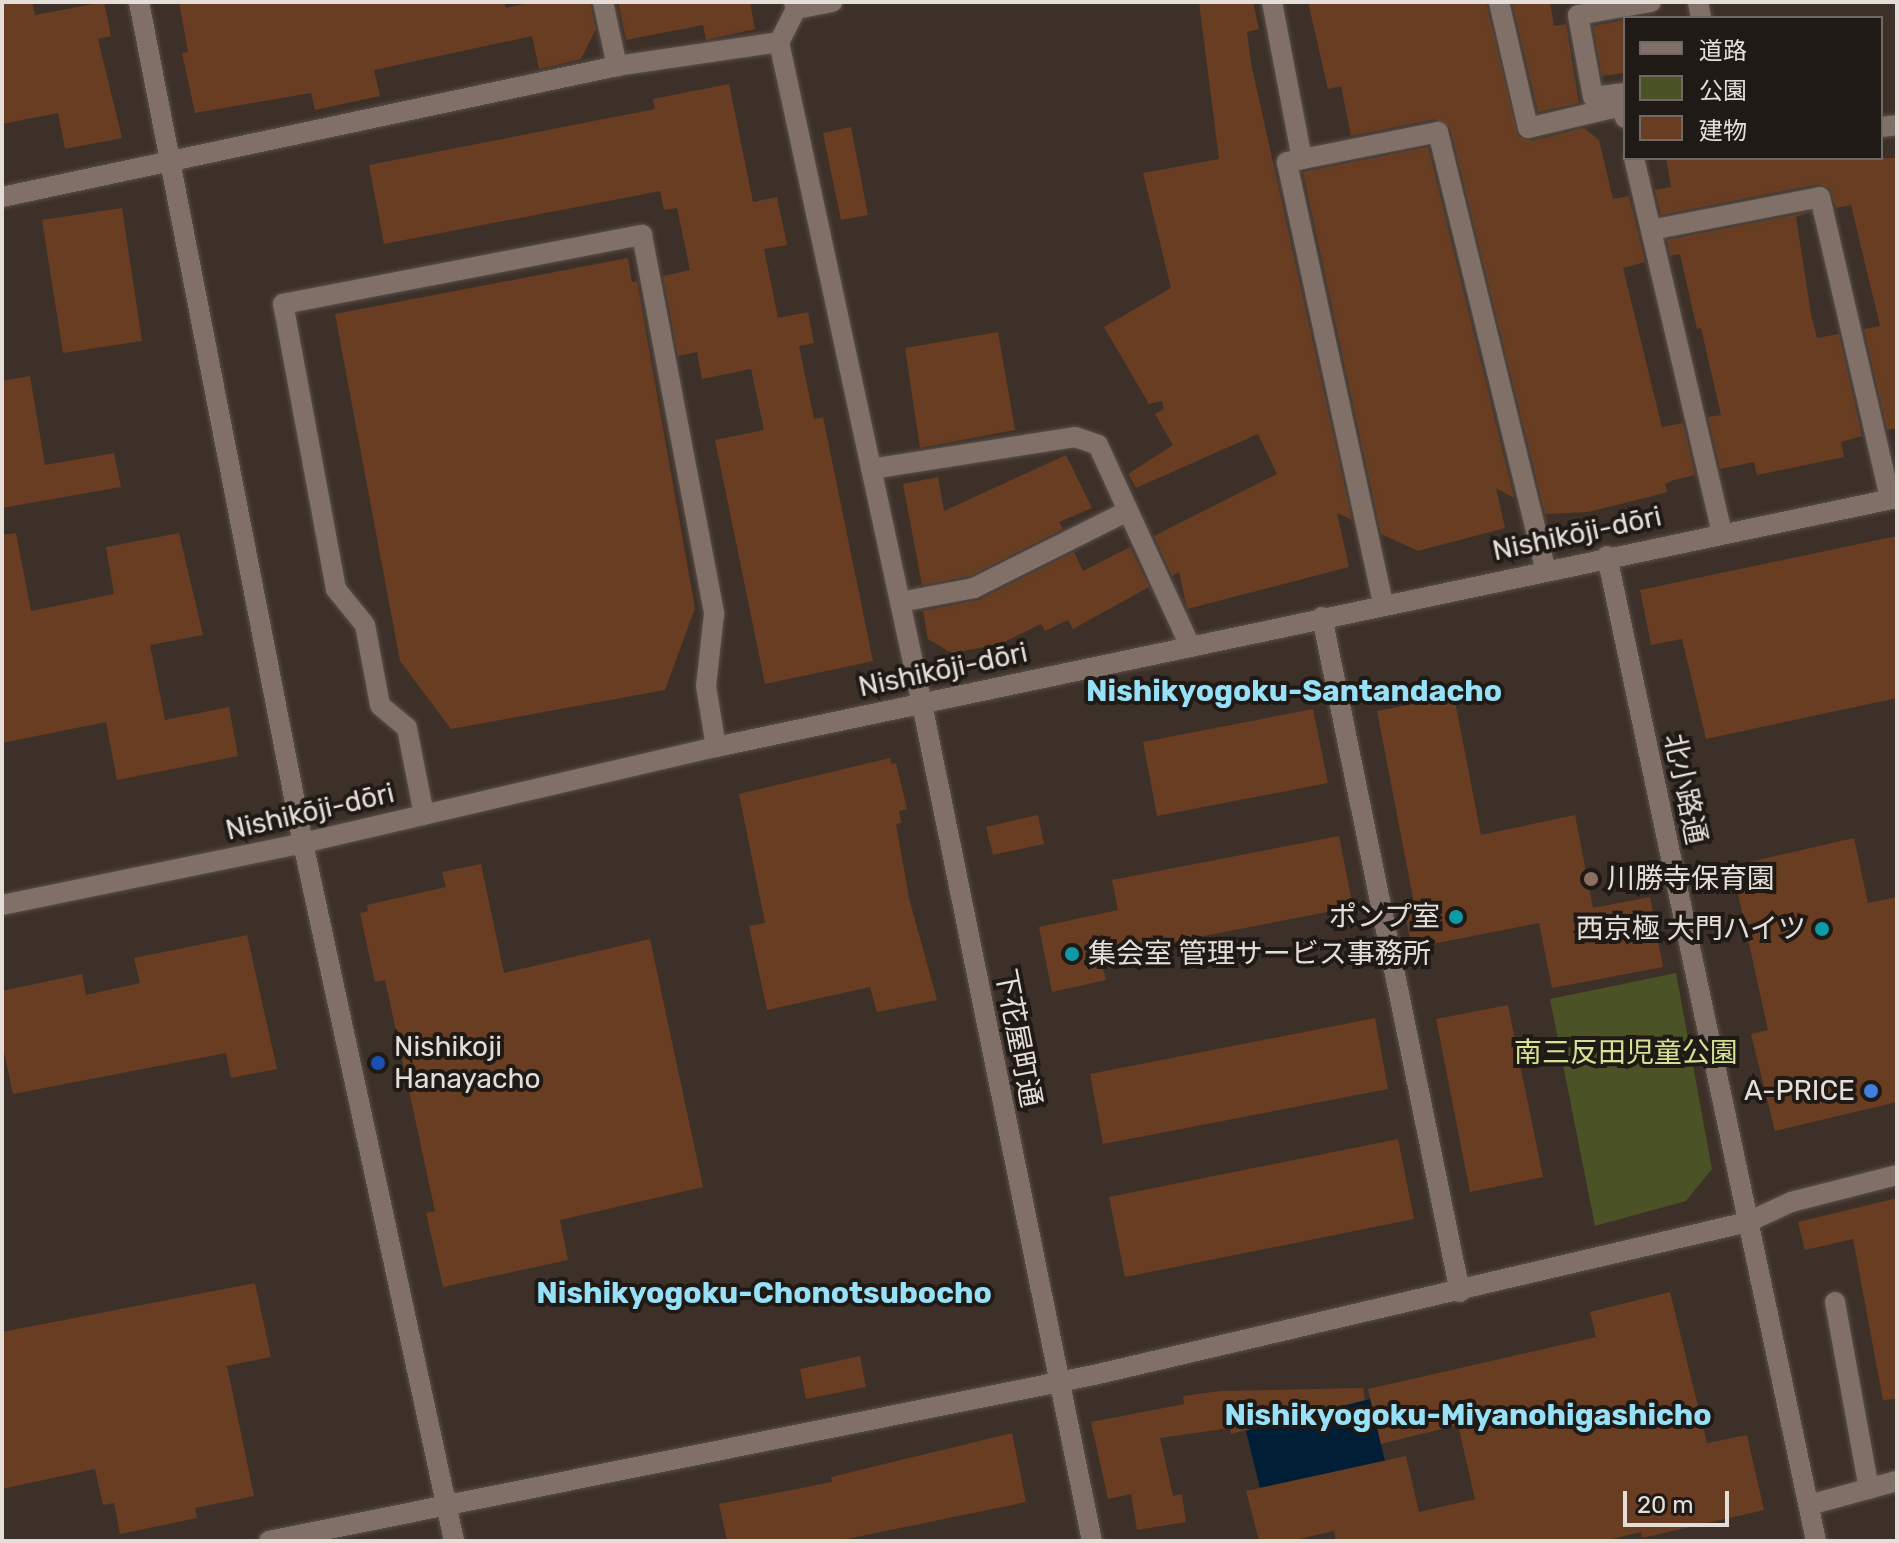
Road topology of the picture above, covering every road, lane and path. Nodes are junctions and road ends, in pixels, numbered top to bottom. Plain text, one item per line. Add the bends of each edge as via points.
1 (139, 2) edge
2 (603, 2) edge
3 (832, 2) edge
4 (1272, 2) edge
5 (1499, 2) edge
6 (1651, 2) edge
7 (795, 6) edge
8 (779, 42) junction
9 (617, 66) junction
10 (1623, 93) edge
11 (1623, 110) edge
12 (1302, 159) junction
13 (1634, 160) edge
14 (169, 162) junction
15 (2, 197) edge
16 (1651, 230) junction
17 (871, 469) junction
18 (1893, 499) edge
19 (1126, 512) junction
20 (1722, 533) junction
21 (1607, 556) junction
22 (1545, 569) junction
23 (900, 602) junction
24 (1383, 603) junction
25 (1322, 617) junction
26 (1190, 646) junction
27 (922, 704) junction
28 (716, 747) junction
29 (424, 815) junction
30 (303, 843) junction
31 (2, 905) edge
32 (1897, 1175) edge
33 (1748, 1222) junction
34 (1460, 1292) junction
35 (1835, 1302) dead end
36 (1060, 1383) junction
37 (1897, 1481) edge
38 (1869, 1489) junction
39 (446, 1505) junction
40 (1809, 1505) junction
41 (269, 1541) edge
42 (454, 1541) edge
43 (1092, 1541) edge
44 (1816, 1541) edge

1 - 14 street
2 - 9 street
3 - 7 street
4 - 12 street
5 - 11 street via 1528,128 1622,106
6 - 10 street via 1578,15 1593,97
7 - 8 street
8 - 9 street
8 - 17 street, 下花屋町通
9 - 14 street
12 - 22 street via 1438,132
12 - 24 street via 1287,162
13 - 16 street
14 - 15 street
14 - 30 street
16 - 18 street via 1820,197
16 - 20 street
17 - 19 street via 1075,437 1098,445
17 - 23 street, 下花屋町通
18 - 20 street, Nishikōji-dōri
19 - 23 street via 974,588
19 - 26 street
20 - 21 street, Nishikōji-dōri
21 - 22 street, Nishikōji-dōri
21 - 33 street, 北小路通
22 - 24 street, Nishikōji-dōri
23 - 27 street, 下花屋町通
24 - 25 street, Nishikōji-dōri
25 - 26 street, Nishikōji-dōri
25 - 34 street
26 - 27 street, Nishikōji-dōri
27 - 28 street, Nishikōji-dōri
27 - 36 street, 下花屋町通
28 - 29 street, Nishikōji-dōri
28 - 29 street via 706,686 714,614 642,235 283,304 336,589 365,625 380,705 407,728
29 - 30 street, Nishikōji-dōri
30 - 31 street, Nishikōji-dōri
30 - 39 street
32 - 33 street via 1791,1202
33 - 34 street
33 - 40 street, 北小路通
34 - 36 street
35 - 38 street
36 - 39 street
36 - 43 street, 下花屋町通
37 - 38 street
38 - 40 street
39 - 41 street
39 - 42 street
40 - 44 street, 北小路通

